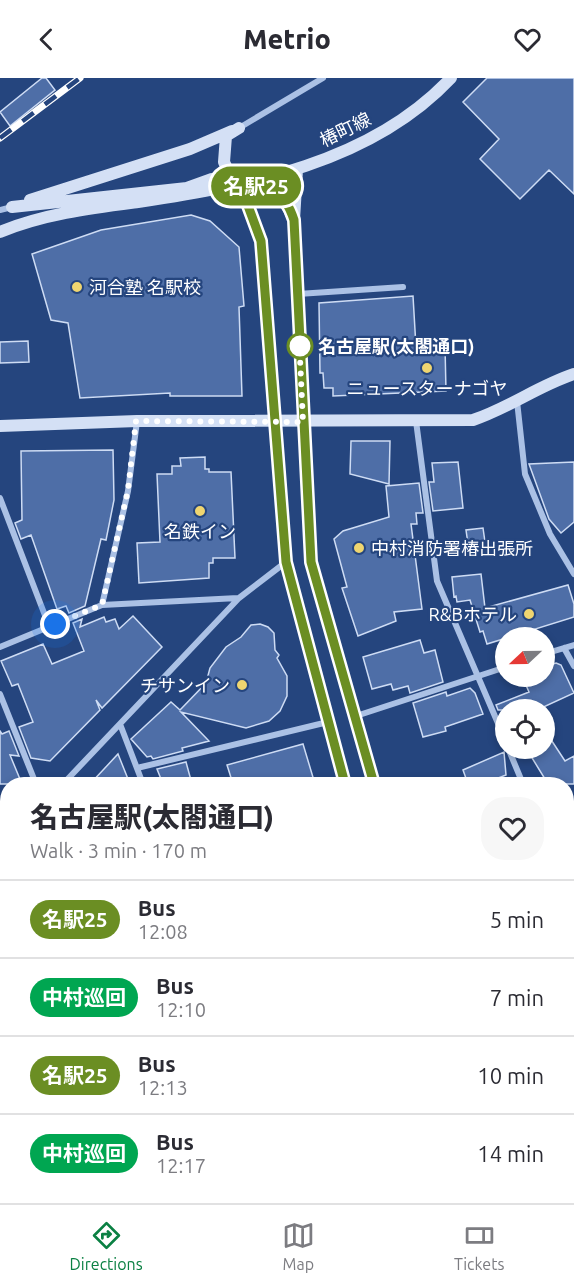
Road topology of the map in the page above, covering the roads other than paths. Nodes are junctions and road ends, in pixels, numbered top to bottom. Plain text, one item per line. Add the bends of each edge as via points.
1 (323, 78) edge
2 (451, 78) edge
3 (239, 128) junction
4 (297, 170) junction
5 (240, 184) junction
6 (6, 208) edge
7 (294, 220) junction
8 (0, 232) edge
9 (403, 287) dead end
10 (297, 294) junction
11 (574, 374) edge
12 (516, 400) junction
13 (136, 421) junction
14 (416, 421) junction
15 (303, 422) junction
16 (275, 423) junction
17 (0, 426) edge
18 (0, 498) edge
19 (286, 562) junction
20 (574, 574) edge
21 (239, 598) junction
22 (102, 605) junction
23 (49, 626) junction
24 (574, 645) edge
25 (0, 647) edge
26 (564, 648) junction
27 (555, 651) edge
28 (574, 666) edge
29 (495, 670) edge
30 (477, 675) junction
31 (0, 694) edge
32 (356, 716) junction
33 (495, 717) edge
34 (328, 722) junction
35 (120, 724) junction
36 (513, 759) edge
37 (136, 768) junction
38 (33, 777) edge
39 (70, 777) edge
40 (139, 777) edge
41 (343, 777) edge
42 (372, 777) edge
43 (520, 777) edge

1 - 3 street
2 - 4 street, 椿町線 via 388,128
3 - 5 street via 226,136 223,150 229,173
3 - 6 street via 190,149
4 - 5 street, 椿町線
4 - 7 street
5 - 6 street via 212,179 188,188
5 - 7 street via 261,186 283,197
5 - 8 street, 椿町線 via 87,209
5 - 16 street via 261,241
7 - 10 street
9 - 10 street
10 - 15 street
11 - 12 street via 548,382
12 - 14 street via 498,412 473,420
12 - 20 street via 525,474 550,534
13 - 16 street
13 - 17 street
13 - 22 street via 128,490
14 - 15 street
14 - 30 street via 437,581
15 - 16 street
15 - 32 street via 311,562
16 - 19 street
18 - 23 street
19 - 21 street
19 - 34 street
21 - 22 street
21 - 35 street
22 - 23 street
23 - 25 street
24 - 26 street
26 - 27 street
26 - 28 street
29 - 30 street
30 - 32 street
30 - 33 street
31 - 38 street
32 - 42 street
34 - 37 street
34 - 41 street
35 - 37 street
35 - 39 street
36 - 43 street
37 - 40 street

